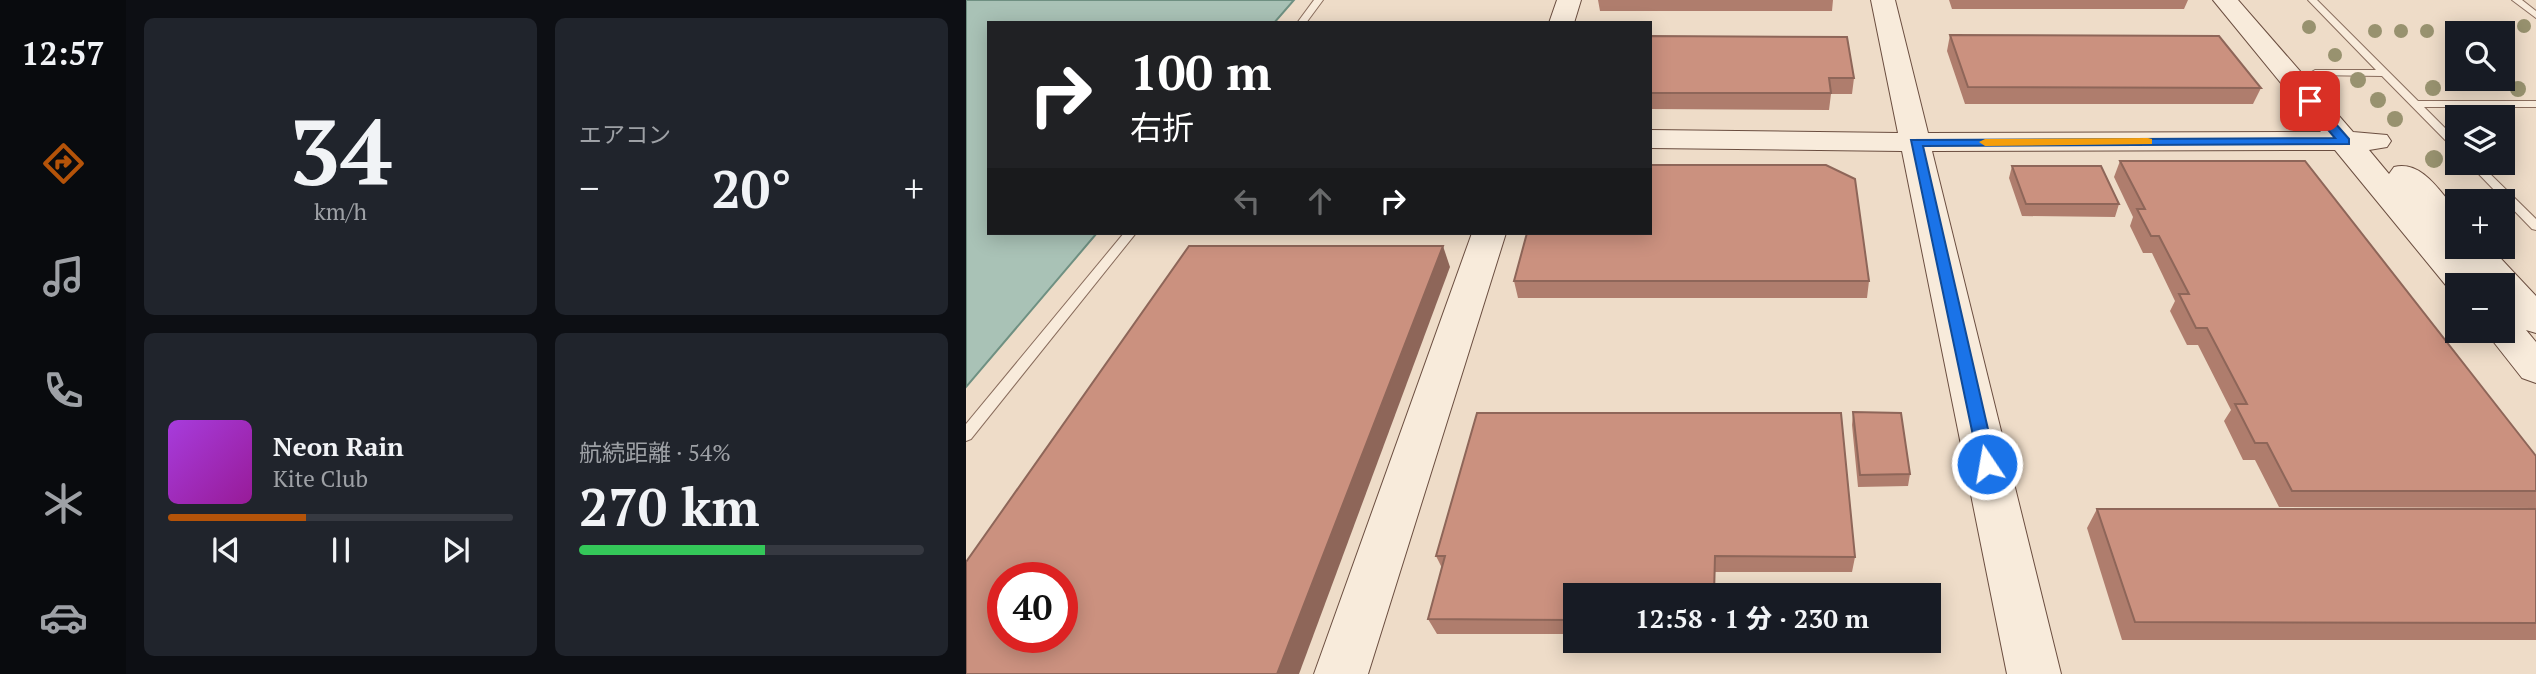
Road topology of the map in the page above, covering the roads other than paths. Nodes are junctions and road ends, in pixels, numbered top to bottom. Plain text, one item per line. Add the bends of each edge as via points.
1 (1319, 0) edge
2 (1570, 0) edge
3 (1883, 0) edge
4 (2225, 0) edge
5 (2250, 0) edge
6 (2312, 0) edge
7 (2516, 0) edge
8 (2536, 15) edge
9 (1303, 21) edge
10 (1562, 21) edge
11 (2315, 73) junction
12 (2385, 73) junction
13 (2415, 104) junction
14 (2536, 104) edge
15 (2445, 134) edge
16 (1652, 139) edge
17 (2376, 141) junction
18 (1916, 142) junction
19 (2344, 142) junction
20 (2485, 175) edge
21 (2445, 219) edge
22 (2536, 226) edge
23 (1128, 235) edge
24 (1488, 235) edge
25 (2482, 259) edge
26 (2456, 273) edge
27 (2536, 320) edge
28 (2515, 343) edge
29 (2536, 368) edge
30 (966, 435) edge
31 (1341, 674) edge
32 (2034, 674) edge

1 - 9 lane
2 - 10 street
3 - 18 street
4 - 19 street
5 - 11 street
6 - 12 lane
7 - 8 lane
11 - 12 lane
11 - 17 street
12 - 13 lane
13 - 14 lane
13 - 15 lane
16 - 18 street
17 - 19 street
17 - 21 street
18 - 19 street
18 - 32 street
19 - 26 street
20 - 22 lane
23 - 30 lane
24 - 31 street
25 - 27 street
28 - 29 street

